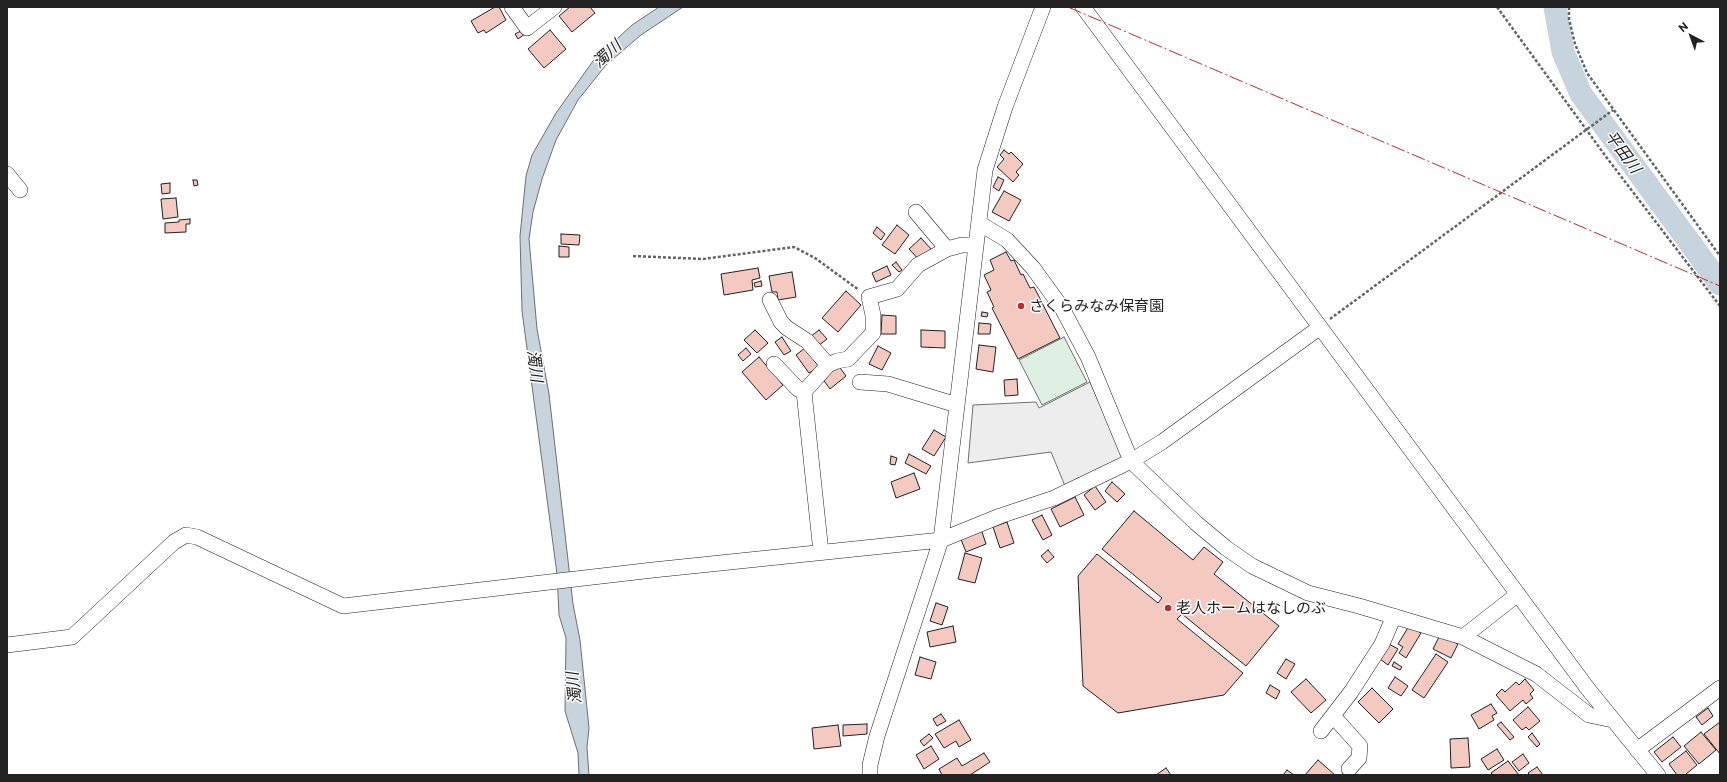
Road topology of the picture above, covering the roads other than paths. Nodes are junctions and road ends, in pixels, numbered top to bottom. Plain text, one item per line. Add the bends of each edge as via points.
1 (512, 7) edge
2 (554, 7) edge
3 (1043, 7) edge
4 (1083, 7) edge
5 (7, 174) edge
6 (20, 190) dead end
7 (916, 212) dead end
8 (979, 223) junction
9 (976, 245) junction
10 (947, 249) junction
11 (770, 300) dead end
12 (1319, 328) junction
13 (774, 364) dead end
14 (828, 365) junction
15 (860, 382) dead end
16 (804, 392) junction
17 (957, 405) junction
18 (1131, 461) junction
19 (941, 540) junction
20 (821, 552) junction
21 (1518, 594) junction
22 (1394, 616) junction
23 (1463, 637) junction
24 (7, 645) edge
25 (1720, 688) edge
26 (1334, 717) junction
27 (1613, 720) junction
28 (1321, 731) dead end
29 (1637, 750) junction
30 (1348, 769) dead end
31 (870, 775) edge
32 (1658, 775) edge

1 - 2 street via 527,28
3 - 8 street via 987,162
4 - 12 street
5 - 6 street
7 - 10 street
8 - 9 street
8 - 18 street via 1007,240 1033,268 1062,308 1088,357
9 - 10 street
9 - 17 street
10 - 14 street via 918,265 897,289 869,297 873,333 848,359
11 - 14 street via 787,328 807,340
12 - 18 street via 1162,442
12 - 21 street
13 - 16 street
14 - 16 street
15 - 17 street via 888,384
16 - 20 street
17 - 19 street
18 - 19 street via 1054,498
18 - 22 street via 1196,523 1252,566 1308,593
19 - 20 street
19 - 31 street via 877,736
20 - 24 street via 343,606 198,537 186,535 174,542 72,637
21 - 23 street
21 - 27 street
22 - 23 street
22 - 26 street via 1382,644
23 - 27 street via 1536,674 1589,715
25 - 29 street
26 - 28 street
26 - 30 street via 1360,746 1359,758
27 - 29 street
29 - 32 street

